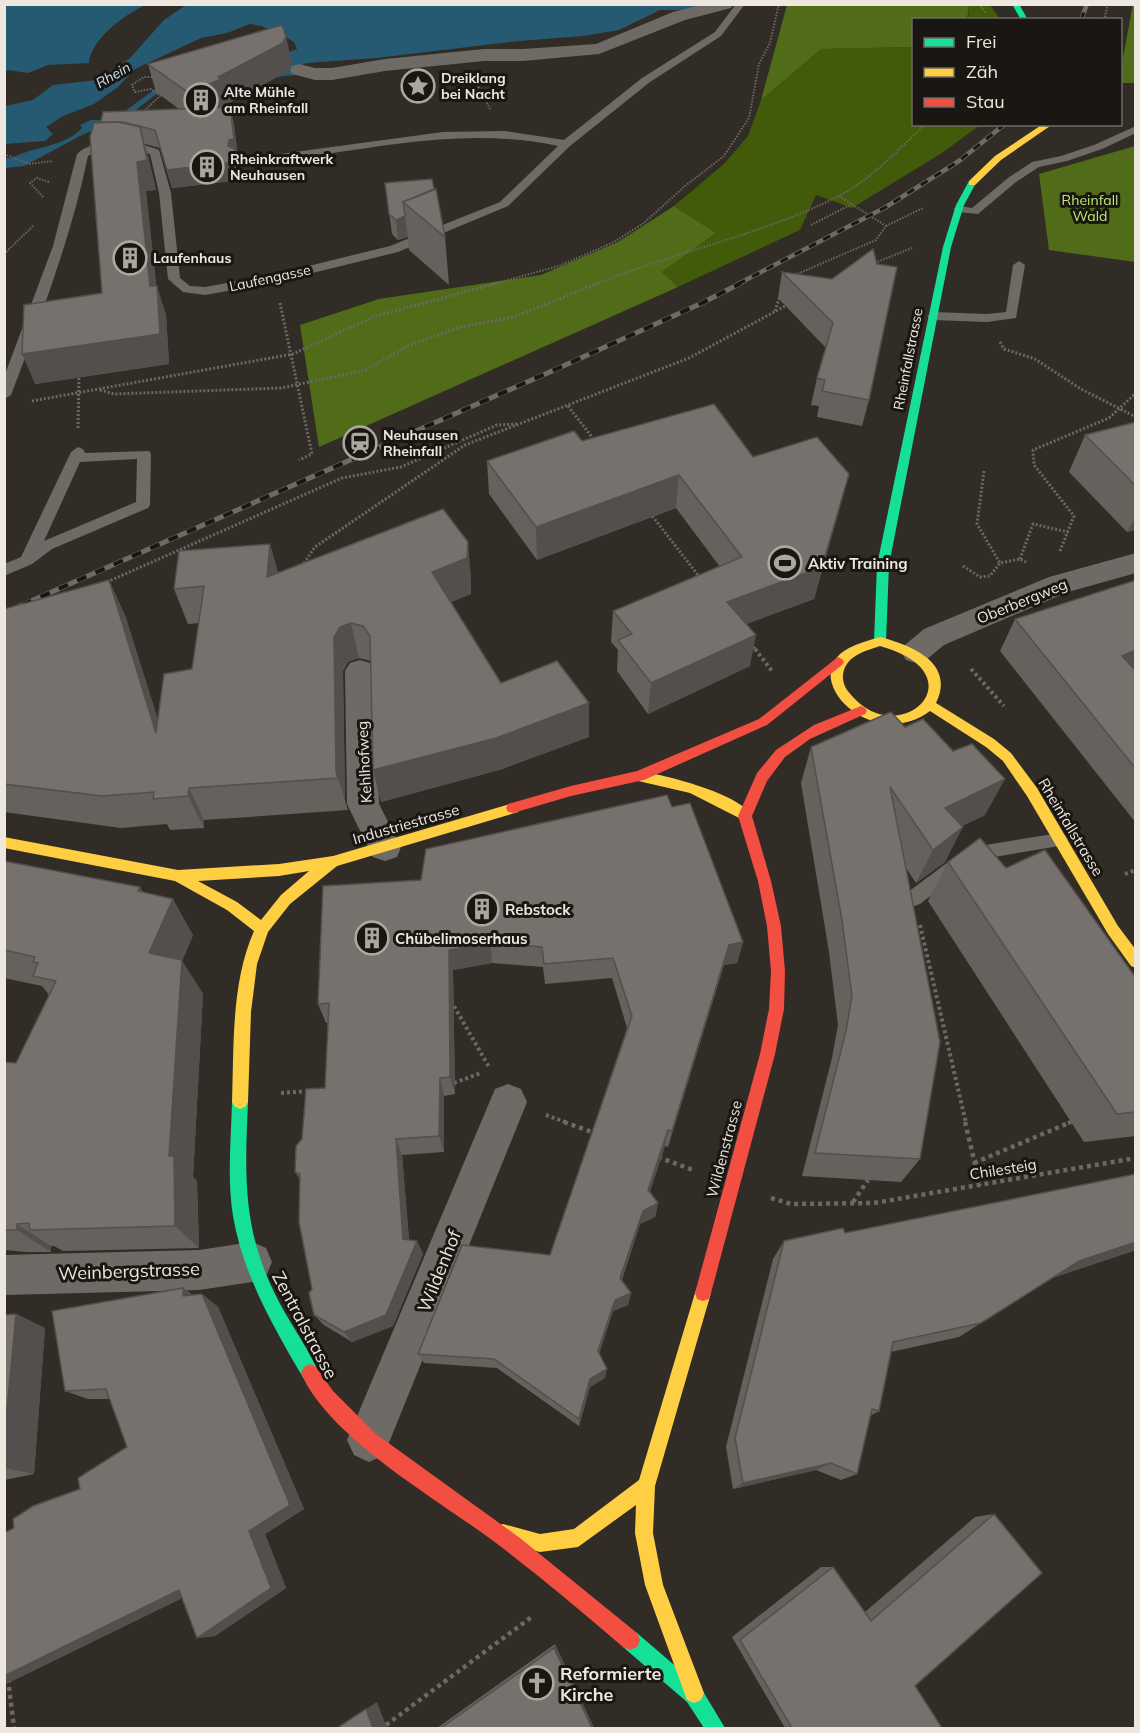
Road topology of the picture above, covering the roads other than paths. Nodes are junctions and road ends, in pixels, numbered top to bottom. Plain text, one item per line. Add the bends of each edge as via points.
1 (725, 4) edge
2 (741, 4) edge
3 (1015, 4) edge
4 (1024, 18) edge
5 (299, 70) dead end
6 (1046, 126) edge
7 (1136, 129) edge
8 (566, 144) junction
9 (239, 162) dead end
10 (959, 209) junction
11 (1019, 265) dead end
12 (933, 316) junction
13 (4, 395) edge
14 (27, 560) junction
15 (1136, 563) edge
16 (4, 571) edge
17 (880, 641) junction
18 (916, 652) junction
19 (838, 662) junction
20 (360, 671) dead end
21 (930, 705) junction
22 (861, 711) junction
23 (639, 776) junction
24 (745, 816) junction
25 (1059, 840) junction
26 (4, 842) edge
27 (385, 848) junction
28 (333, 862) junction
29 (178, 876) junction
30 (914, 898) edge
31 (262, 929) junction
32 (1136, 962) edge
33 (499, 1085) road end
34 (252, 1262) junction
35 (6, 1275) edge
36 (369, 1440) junction
37 (646, 1486) junction
38 (496, 1532) junction
39 (694, 1695) junction
40 (715, 1728) edge

1 - 5 street via 679,16 599,49 484,55 332,74
2 - 8 lane, Laufengasse via 718,34 646,81
3 - 4 street
6 - 10 street, Rheinfallstrasse via 971,183
7 - 10 lane via 1098,147 1036,164 974,212
8 - 9 lane via 502,135 410,138
8 - 13 lane, Laufengasse via 504,204 394,249 276,279 205,291 187,289 174,279 165,193 154,152 133,146 86,151 52,267
10 - 12 street, Rheinfallstrasse
11 - 12 lane via 1012,315
12 - 17 street, Rheinfallstrasse via 883,565
14 - 14 lane via 77,455 144,454 143,505 47,544
14 - 16 lane
15 - 18 street, Oberbergweg via 1059,584 934,637
17 - 18 street
17 - 19 street via 855,647
18 - 21 street via 927,661 938,684
19 - 22 street via 838,688
19 - 23 street, Industriestrasse via 794,700 753,727
20 - 27 street, Kehlhofweg via 363,804
21 - 22 street via 907,718 884,718
21 - 25 street, Rheinfallstrasse via 1007,757
22 - 24 street via 795,741 777,757 763,776
23 - 24 street, Industriestrasse via 671,779 705,791
23 - 27 street, Industriestrasse via 571,791
24 - 37 street, Wildenstrasse via 761,862 771,909 778,988 769,1047
25 - 30 lane via 973,853
25 - 32 street, Rheinfallstrasse
26 - 29 street, Industriestrasse
27 - 28 street, Industriestrasse
28 - 29 street, Industriestrasse via 279,870
28 - 31 street, Zentralstrasse via 299,885
29 - 31 street, Industriestrasse via 232,906
31 - 34 street, Zentralstrasse via 250,966 240,1096 238,1173
33 - 36 street, Wildenhof
34 - 35 street, Weinbergstrasse via 199,1270
34 - 36 street, Zentralstrasse via 271,1308 322,1394
36 - 38 street, Zentralstrasse
37 - 38 street via 578,1538 540,1543
37 - 39 street, Wildenstrasse via 644,1533 654,1585
38 - 39 street, Zentralstrasse via 570,1589
39 - 40 street, Zentralstrasse

